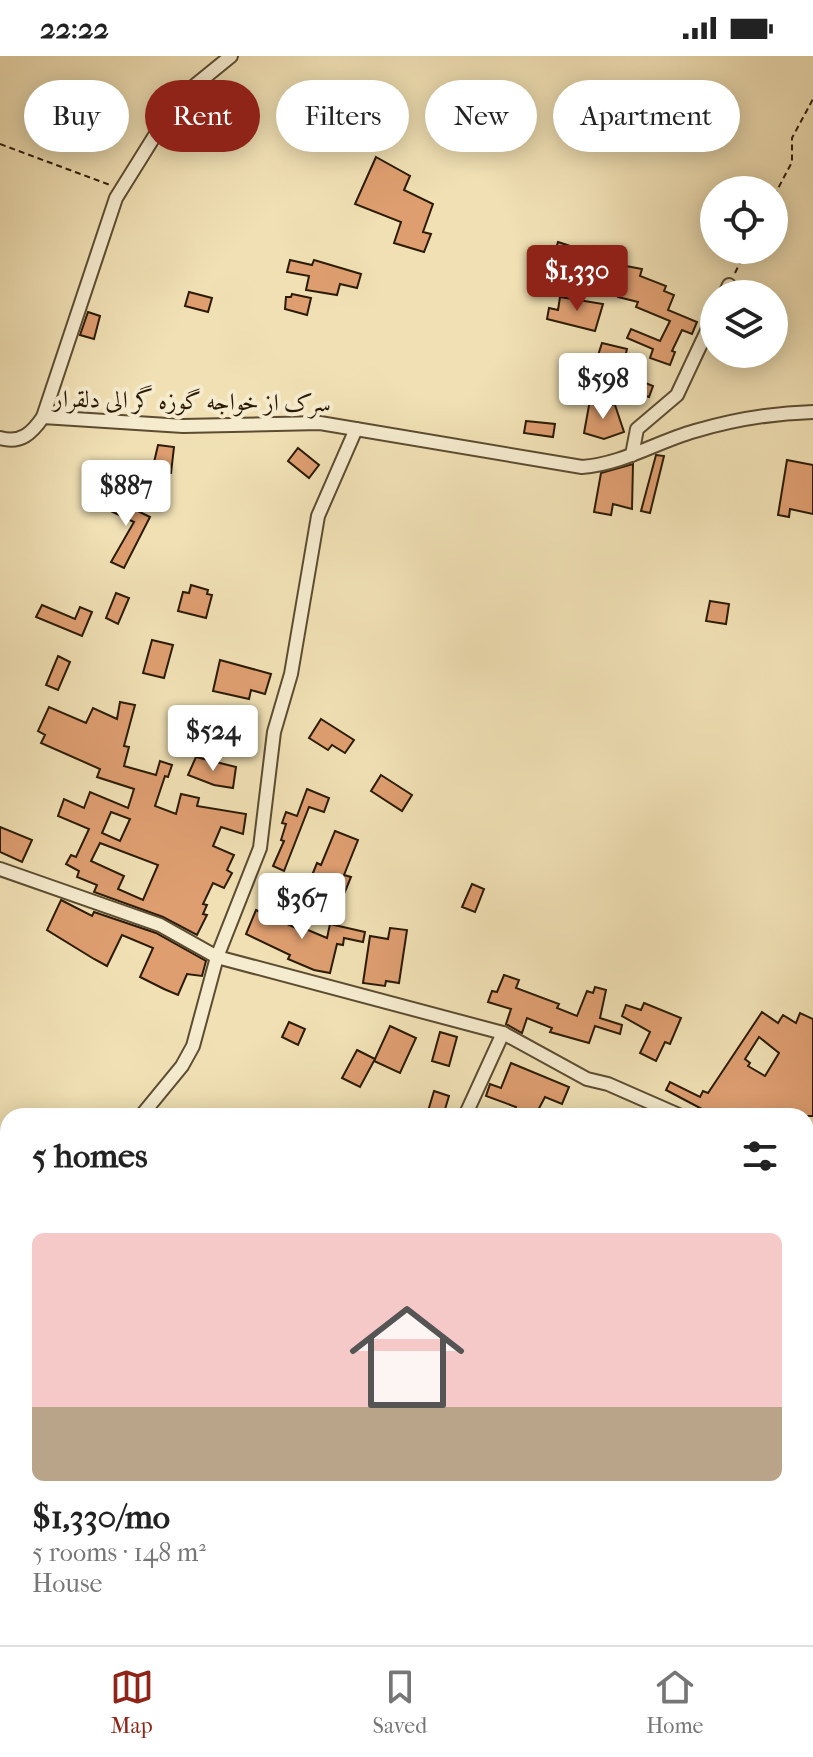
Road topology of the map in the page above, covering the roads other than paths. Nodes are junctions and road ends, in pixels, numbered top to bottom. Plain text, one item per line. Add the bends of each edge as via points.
1 (230, 56) edge
2 (700, 346) edge
3 (813, 412) edge
4 (43, 417) junction
5 (356, 429) junction
6 (0, 438) edge
7 (632, 455) junction
8 (0, 869) edge
9 (217, 957) junction
10 (503, 1033) junction
11 (148, 1108) edge
12 (469, 1108) edge
13 (663, 1108) edge

1 - 4 street via 177,100 122,189
2 - 7 street via 677,395 637,429
3 - 7 street, سرک از خواجه گوزه گر الی دلقرار via 695,431
4 - 5 street, سرک از خواجه گوزه گر الی دلقرار via 183,426 320,423
4 - 6 street, سرک از خواجه گوزه گر الی دلقرار via 31,434 12,441
5 - 7 street, سرک از خواجه گوزه گر الی دلقرار via 582,467
5 - 9 street via 318,516 291,674 274,732 260,848
8 - 9 street via 160,925
9 - 10 street
9 - 11 street via 193,1046
10 - 12 street
10 - 13 street via 587,1079

